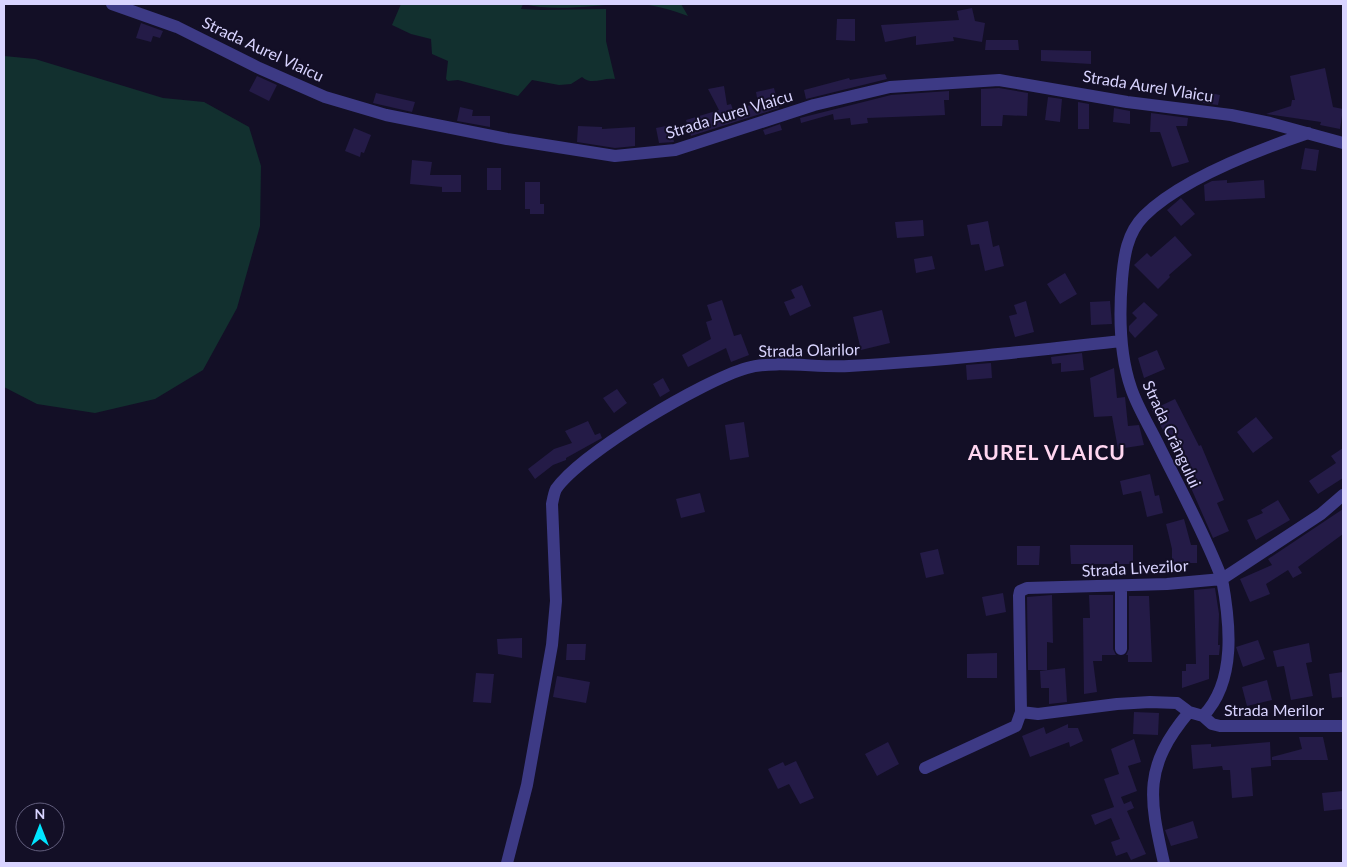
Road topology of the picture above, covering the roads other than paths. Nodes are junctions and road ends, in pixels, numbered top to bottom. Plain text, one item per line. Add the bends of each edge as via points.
1 (112, 4) edge
2 (1308, 133) junction
3 (1343, 143) edge
4 (1121, 341) junction
5 (1343, 495) edge
6 (1222, 578) junction
7 (1121, 586) junction
8 (1121, 649) dead end
9 (1021, 710) junction
10 (1189, 712) junction
11 (1203, 716) junction
12 (1343, 726) edge
13 (925, 768) dead end
14 (506, 863) edge
15 (1164, 863) edge

1 - 2 street, Strada Aurel Vlaicu via 176,26 258,68 325,97 386,115 615,156 675,150 814,105 890,87 980,80 1000,80 1127,102 1231,115
2 - 3 street, Strada Aurel Vlaicu
2 - 4 street, Strada Crângului via 1186,186 1142,218 1129,237 1125,254
4 - 6 street, Strada Crângului via 1131,389
4 - 14 street, Strada Olarilor via 892,364 748,367 690,394 579,466 555,490 552,504 556,601 552,644 527,785
5 - 6 street, Strada Livezilor via 1321,514
6 - 7 street, Strada Livezilor
6 - 11 street, Strada Merilor via 1230,653 1211,708
7 - 8 street
7 - 9 street, Strada Livezilor via 1020,590
9 - 10 street via 1038,714 1150,702 1177,703
9 - 13 street via 1016,726
10 - 11 street
10 - 15 street via 1171,734 1152,790 1152,809
11 - 12 street, Strada Merilor via 1220,726

